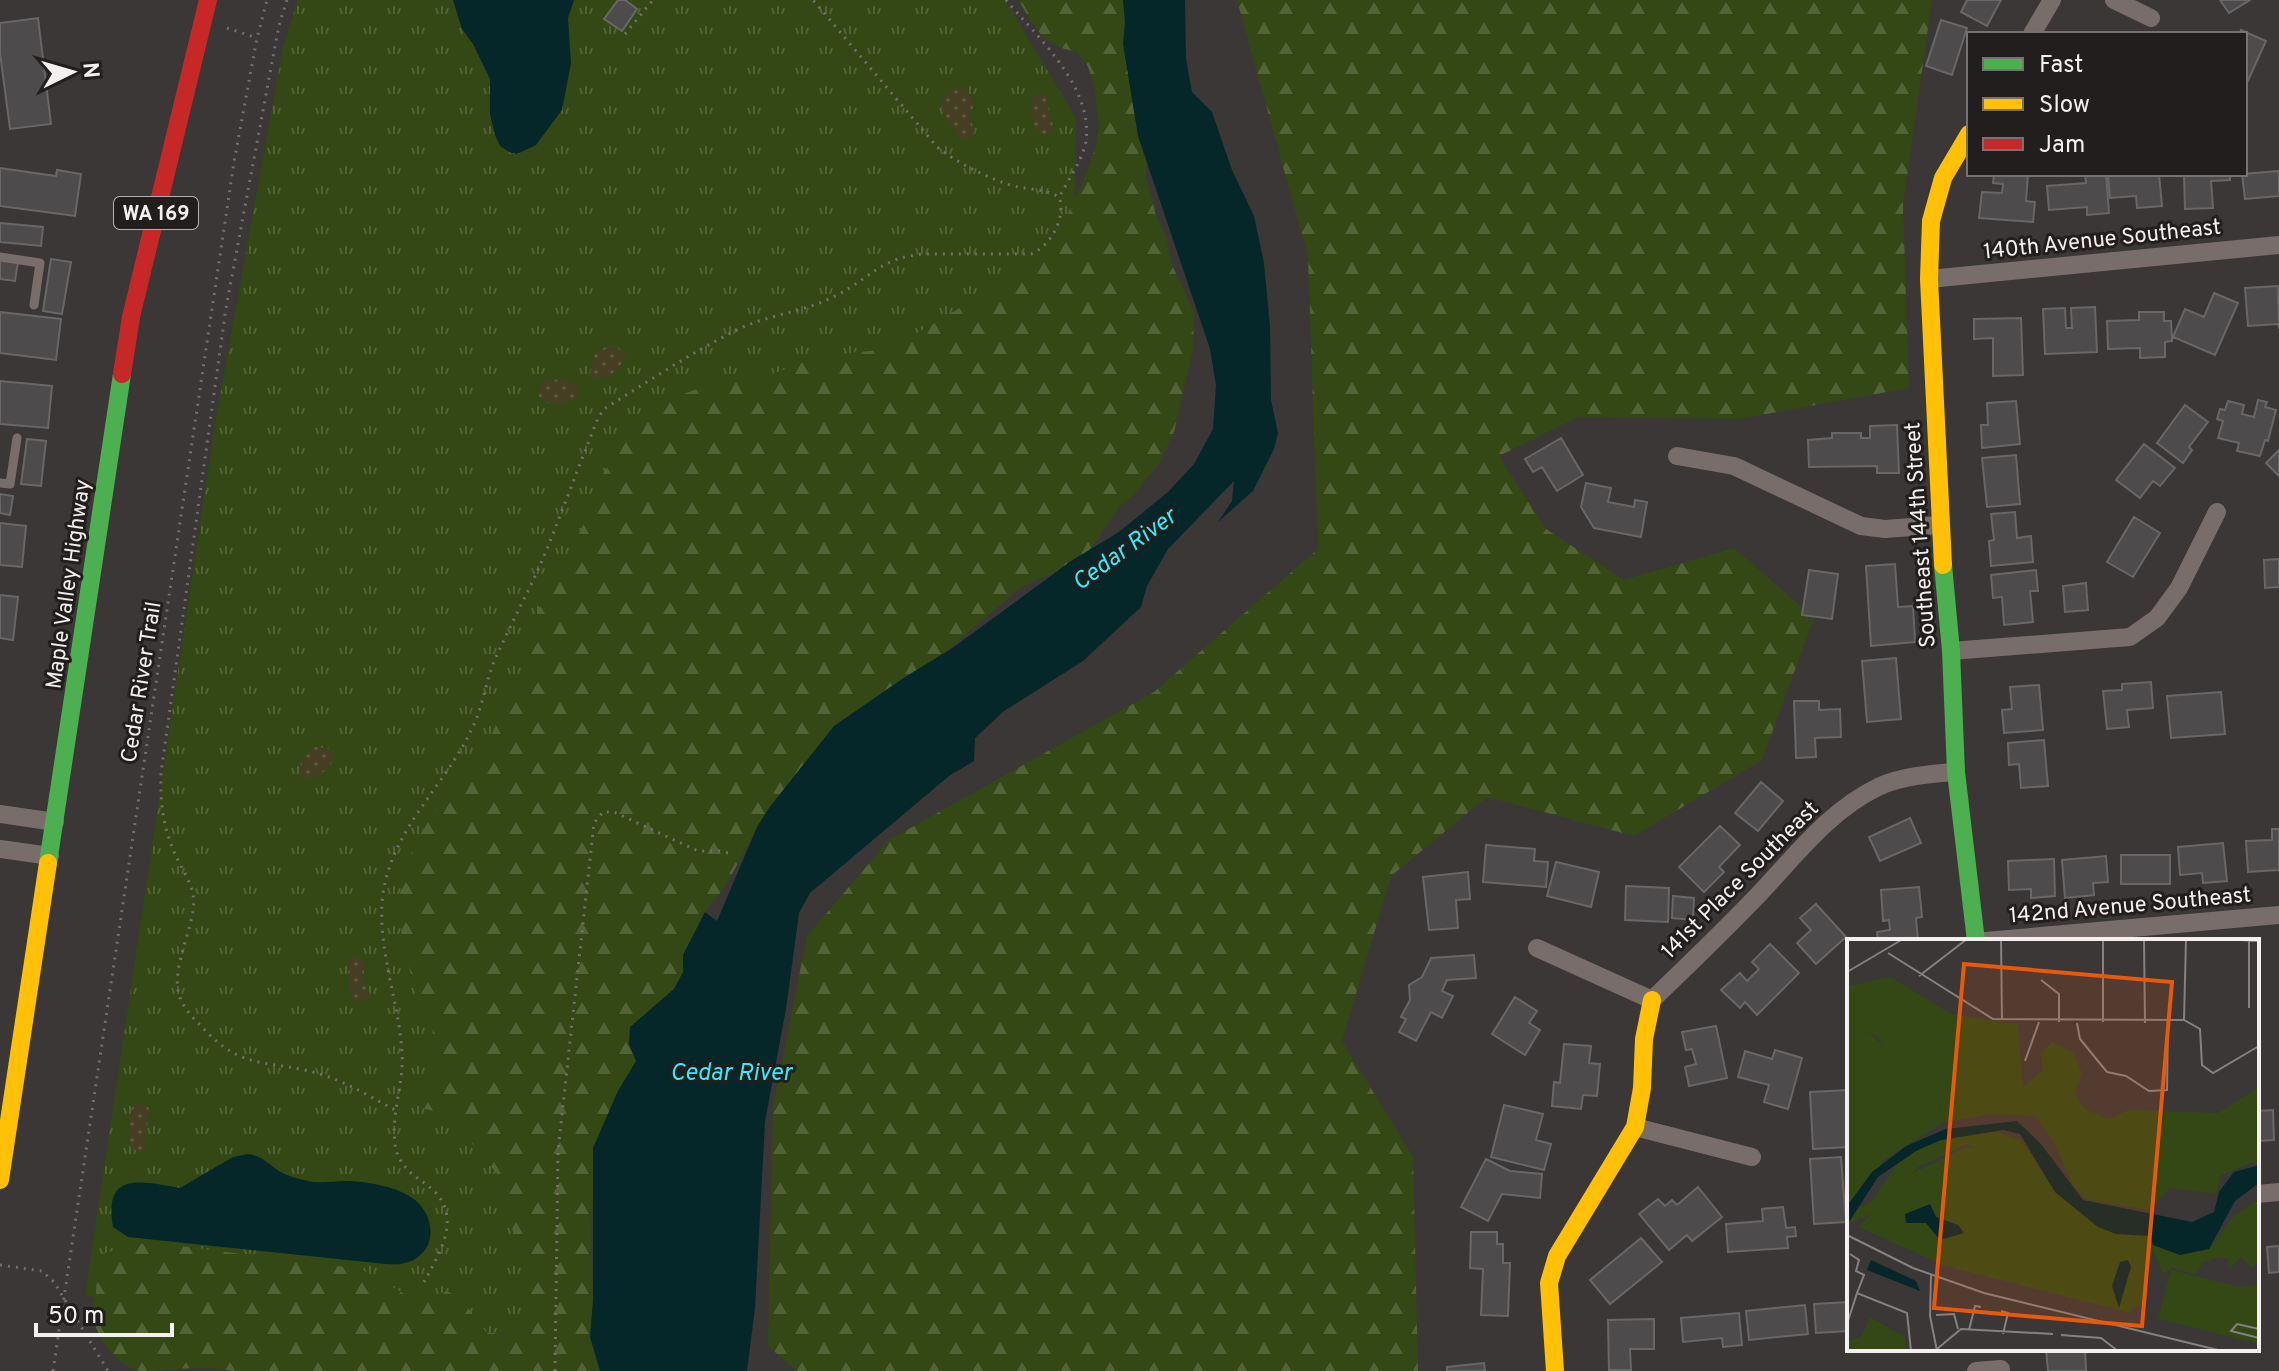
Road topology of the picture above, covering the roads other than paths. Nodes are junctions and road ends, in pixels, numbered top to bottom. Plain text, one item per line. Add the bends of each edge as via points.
1 (208, 0) edge
2 (2052, 0) edge
3 (2114, 0) edge
4 (2151, 18) dead end
5 (2033, 32) edge
6 (1967, 137) edge
7 (2279, 245) edge
8 (0, 257) edge
9 (1929, 279) junction
10 (34, 305) dead end
11 (17, 438) dead end
12 (1677, 456) dead end
13 (0, 483) edge
14 (2217, 512) dead end
15 (1940, 525) junction
16 (1951, 651) junction
17 (1956, 772) junction
18 (0, 814) edge
19 (55, 822) junction
20 (0, 849) edge
21 (50, 856) junction
22 (2279, 915) edge
23 (1976, 939) edge
24 (2008, 939) edge
25 (1537, 948) dead end
26 (1652, 1000) junction
27 (1635, 1127) junction
28 (1752, 1157) dead end
29 (0, 1180) edge
30 (2279, 1192) edge
31 (2259, 1194) edge
32 (2001, 1370) edge
33 (1555, 1371) edge
34 (1976, 1371) edge

1 - 19 street, Maple Valley Highway / WA 169 via 131,317
2 - 5 street
3 - 4 street
6 - 9 street, Southeast 144th Street via 1943,178 1931,221
7 - 9 street, 140th Avenue Southeast
8 - 10 lane via 40,263
9 - 15 street, Southeast 144th Street
11 - 13 lane via 10,484
12 - 15 street via 1734,466 1861,526
14 - 16 street via 2179,588 2157,618 2130,637
15 - 16 street, Southeast 144th Street
16 - 17 street, Southeast 144th Street
17 - 23 street, Southeast 144th Street
17 - 26 street, 141st Place Southeast via 1880,786 1849,804 1810,837
18 - 19 street
19 - 21 street, Maple Valley Highway / WA 169
20 - 21 street
21 - 29 street, Maple Valley Highway / WA 169
22 - 24 street, 142nd Avenue Southeast
25 - 26 street
26 - 27 street
27 - 28 street
27 - 33 street via 1557,1256 1549,1283
30 - 31 street
32 - 34 street

